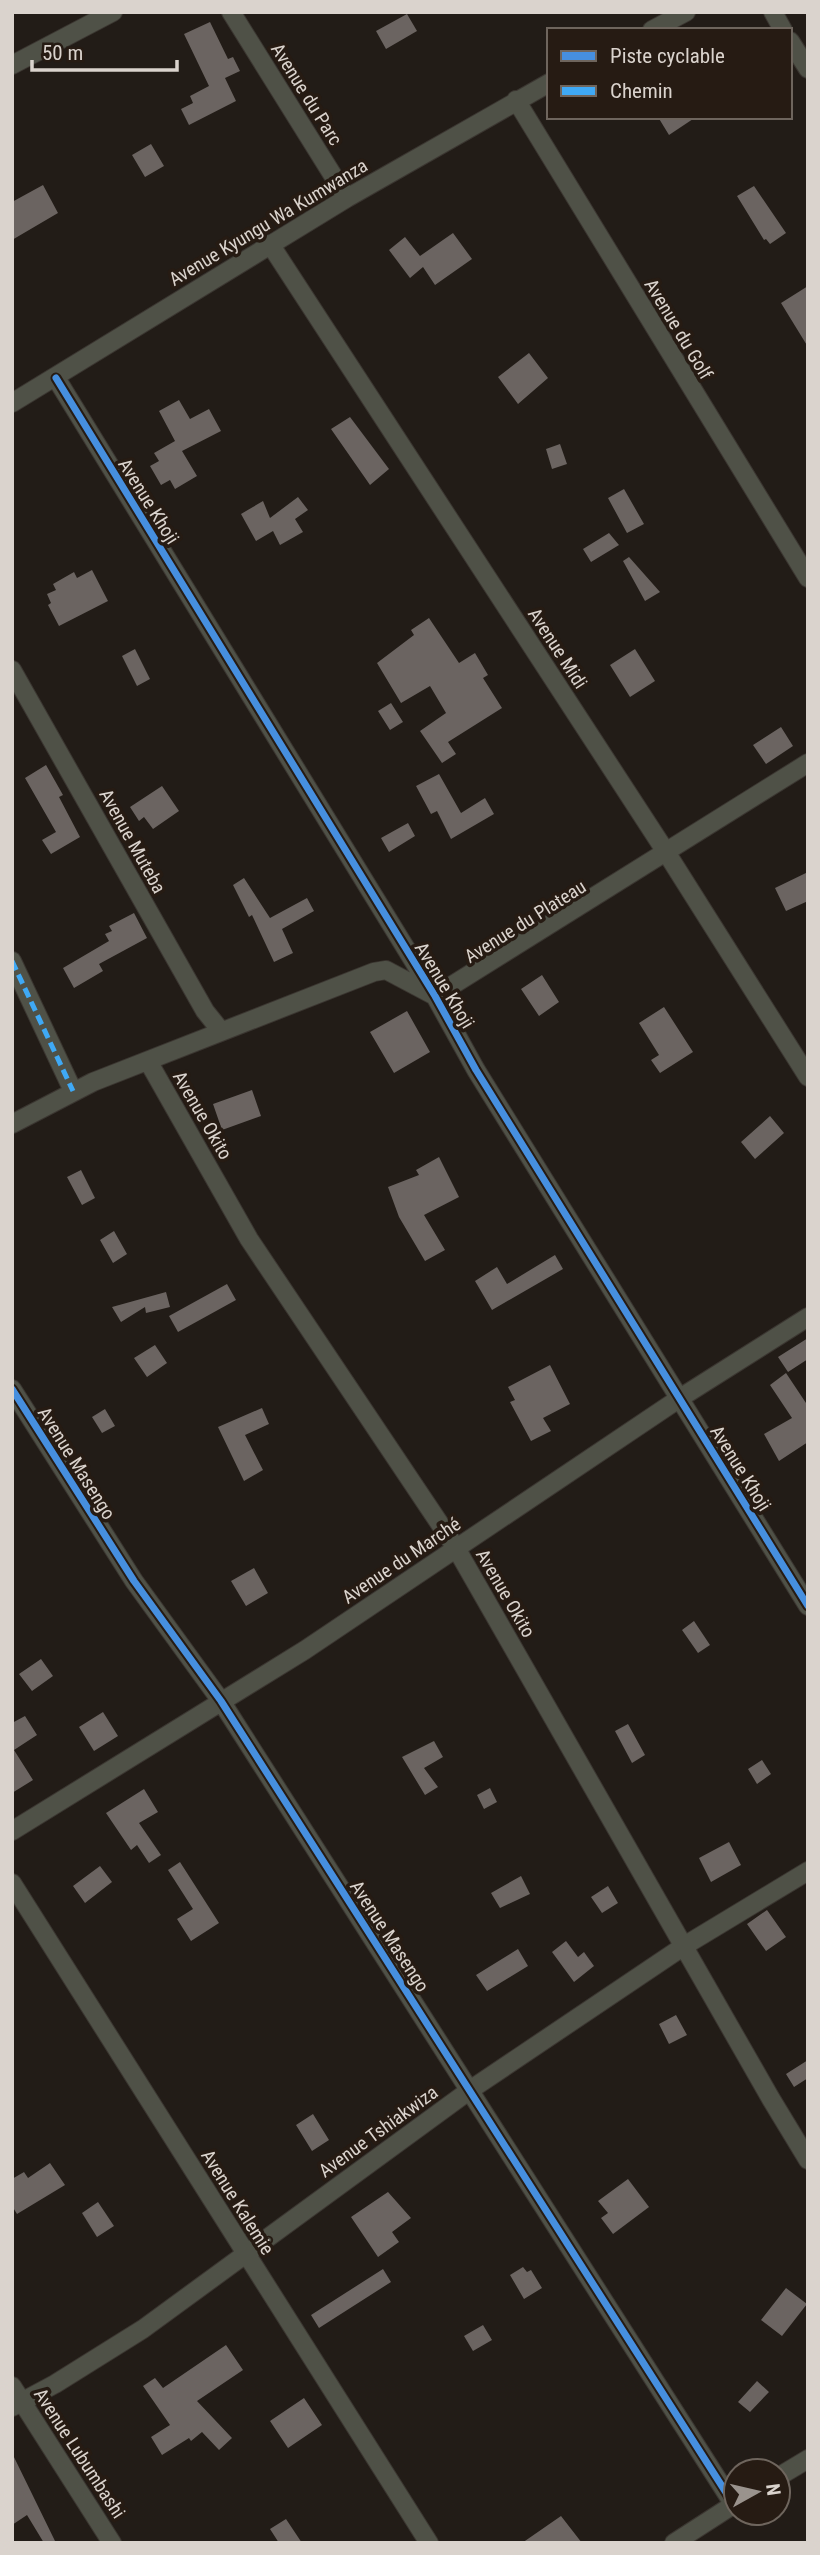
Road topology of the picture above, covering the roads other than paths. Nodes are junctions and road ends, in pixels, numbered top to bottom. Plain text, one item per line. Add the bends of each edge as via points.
1 (113, 12) edge
2 (231, 12) edge
3 (686, 12) edge
4 (773, 12) edge
5 (656, 28) edge
6 (782, 28) edge
7 (792, 44) edge
8 (12, 65) edge
9 (808, 69) edge
10 (547, 84) edge
11 (516, 100) junction
12 (347, 198) junction
13 (270, 244) junction
14 (56, 378) junction
15 (12, 403) edge
16 (808, 578) edge
17 (12, 670) edge
18 (808, 763) edge
19 (666, 852) junction
20 (12, 961) edge
21 (435, 996) junction
22 (221, 1031) junction
23 (148, 1061) junction
24 (808, 1077) edge
25 (73, 1091) junction
26 (12, 1124) edge
27 (808, 1317) edge
28 (12, 1389) edge
29 (680, 1398) junction
30 (456, 1548) junction
31 (808, 1606) edge
32 (221, 1701) junction
33 (12, 1831) edge
34 (808, 1871) edge
35 (12, 1883) edge
36 (684, 1946) junction
37 (470, 2090) junction
38 (808, 2160) edge
39 (246, 2253) junction
40 (16, 2398) edge
41 (722, 2484) edge
42 (722, 2512) edge
43 (112, 2543) edge
44 (429, 2543) edge
45 (674, 2543) edge

1 - 8 street
2 - 12 street, Avenue du Parc
3 - 5 street
4 - 6 street
7 - 9 street
10 - 11 street, Avenue Kyungu Wa Kumwanza
11 - 12 street, Avenue Kyungu Wa Kumwanza
11 - 16 street, Avenue du Golf
12 - 13 street, Avenue Kyungu Wa Kumwanza
13 - 14 street, Avenue Kyungu Wa Kumwanza
13 - 19 street, Avenue Midi
14 - 15 street, Avenue Kyungu Wa Kumwanza
14 - 21 street, Avenue Khoji
17 - 22 street, Avenue Muteba via 205,1011
18 - 19 street, Avenue du Plateau
19 - 21 street, Avenue du Plateau
19 - 24 street, Avenue Midi
20 - 25 street
21 - 22 street via 380,970
21 - 29 street, Avenue Khoji
22 - 23 street
23 - 25 street
23 - 30 street, Avenue Okito via 249,1239
25 - 26 street
27 - 29 street, Avenue du Marché
28 - 32 street, Avenue Masengo via 134,1581
29 - 30 street, Avenue du Marché
29 - 31 street, Avenue Khoji
30 - 32 street, Avenue du Marché
30 - 36 street, Avenue Okito
32 - 33 street, Avenue du Marché
32 - 37 street, Avenue Masengo
34 - 36 street, Avenue Tshiakwiza
35 - 39 street, Avenue Kalemie
36 - 37 street, Avenue Tshiakwiza
36 - 38 street, Avenue Okito
37 - 39 street, Avenue Tshiakwiza
37 - 41 street, Avenue Masengo
39 - 40 street, Avenue Tshiakwiza via 143,2329 55,2384
39 - 44 street, Avenue Kalemie
40 - 43 street, Avenue Lubumbashi
42 - 45 street

